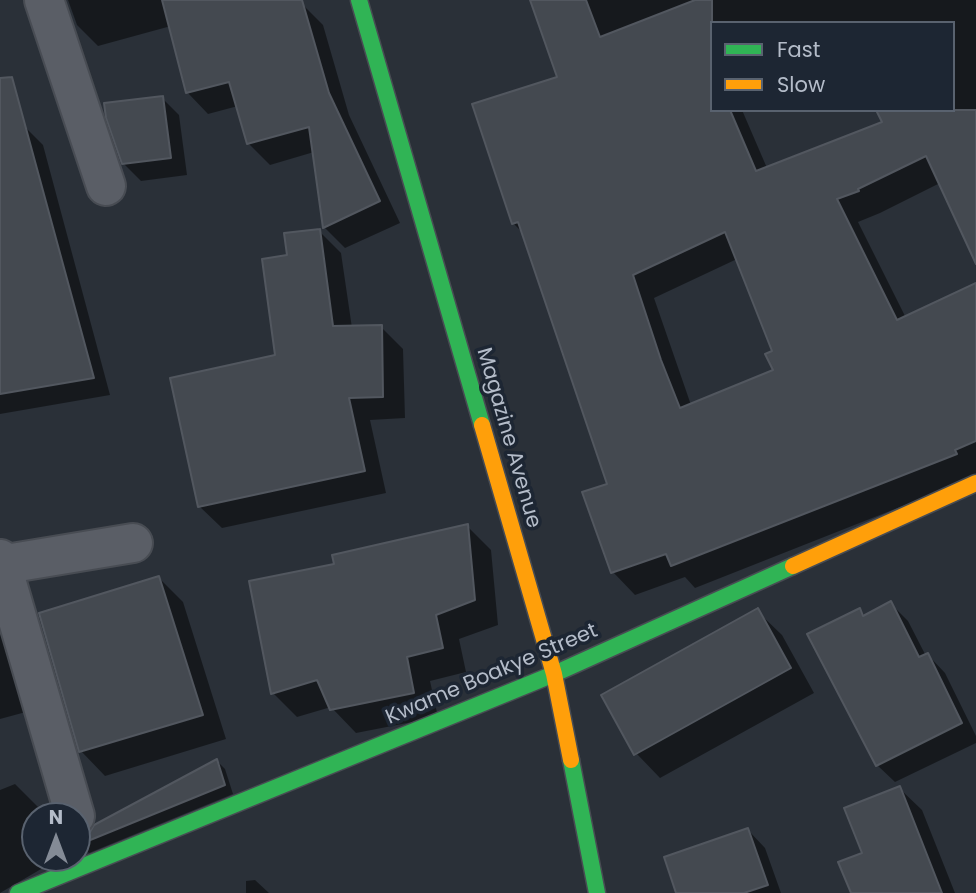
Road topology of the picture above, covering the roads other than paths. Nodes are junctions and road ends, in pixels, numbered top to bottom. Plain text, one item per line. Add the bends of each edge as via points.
1 (44, 0) edge
2 (359, 0) edge
3 (106, 186) dead end
4 (976, 483) edge
5 (133, 543) dead end
6 (1, 563) edge
7 (554, 674) junction
8 (71, 802) edge
9 (91, 863) edge
10 (69, 872) edge
11 (18, 893) edge
12 (597, 893) edge

1 - 3 street
2 - 7 street, Magazine Avenue
4 - 7 street, Kwame Boakye Street
5 - 6 street
6 - 8 street
7 - 9 street, Kwame Boakye Street
7 - 12 street, Magazine Avenue
10 - 11 street, Kwame Boakye Street

